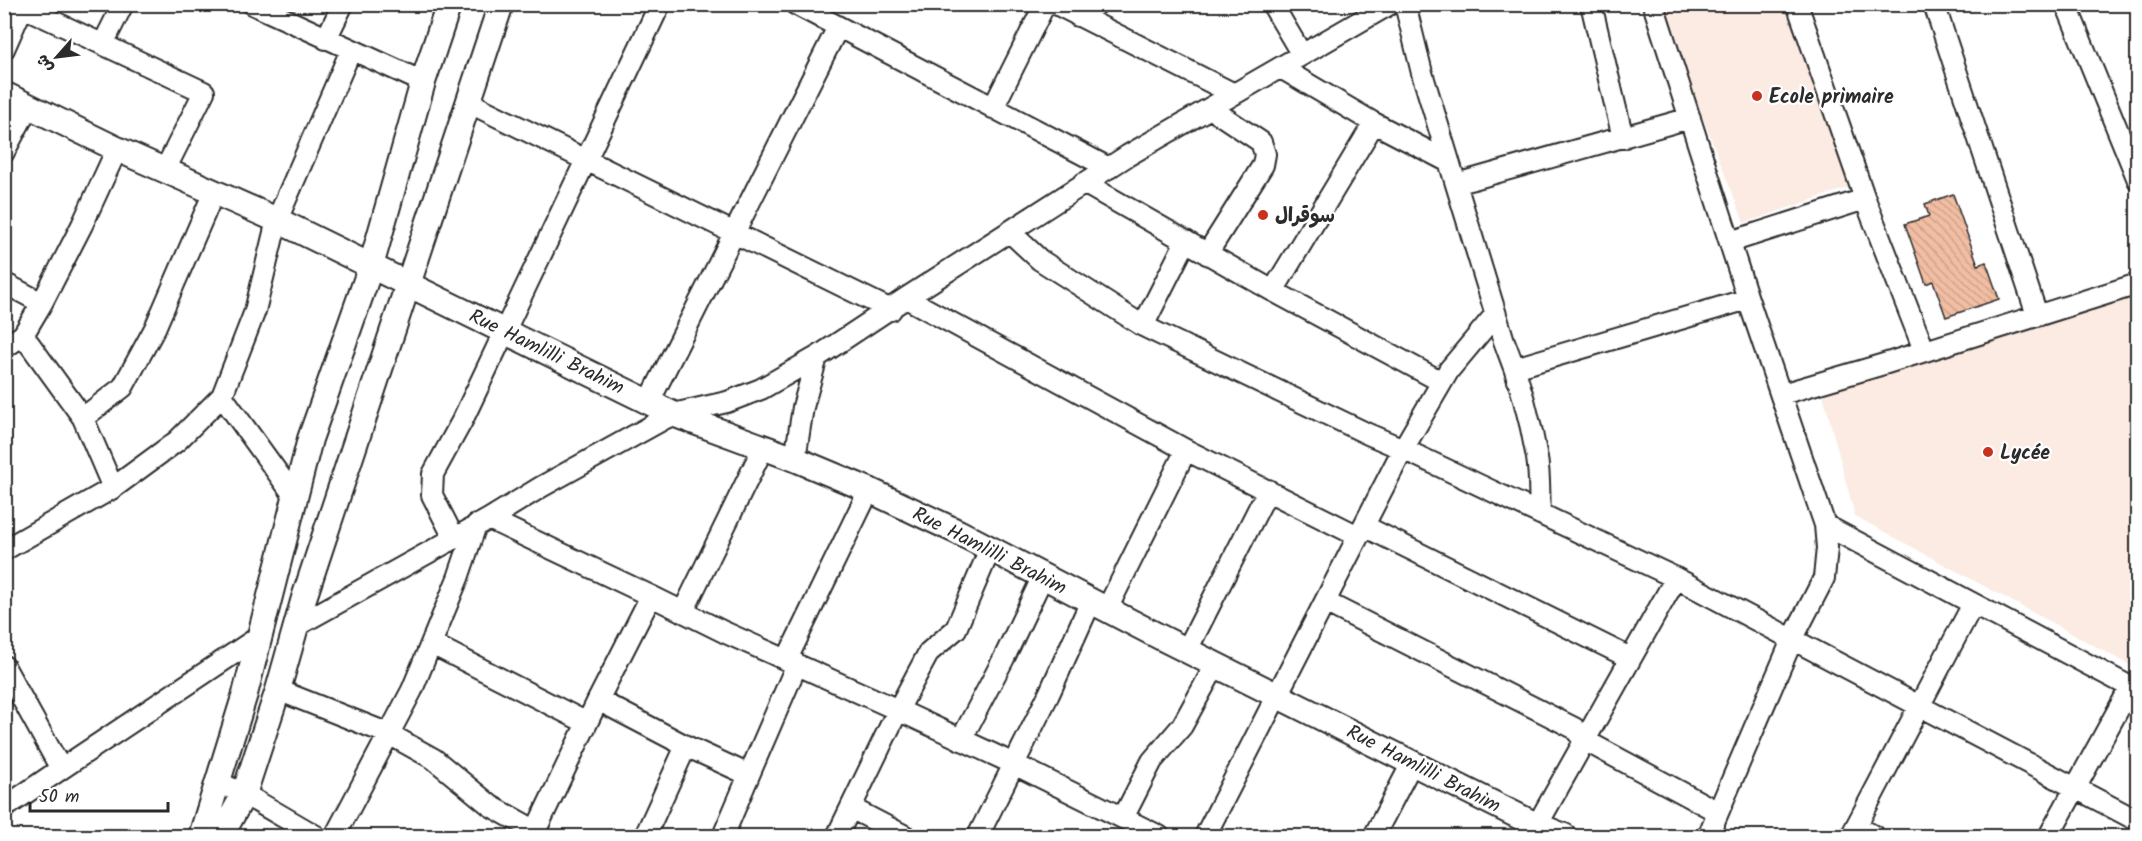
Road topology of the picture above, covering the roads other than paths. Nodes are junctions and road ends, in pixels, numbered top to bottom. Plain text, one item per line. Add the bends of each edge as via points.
1 (123, 4) edge
2 (252, 4) edge
3 (343, 4) edge
4 (449, 4) edge
5 (501, 4) edge
6 (660, 4) edge
7 (795, 4) edge
8 (1045, 4) edge
9 (1056, 4) edge
10 (1097, 4) edge
11 (1272, 4) edge
12 (1390, 4) edge
13 (1404, 4) edge
14 (1591, 4) edge
15 (1653, 4) edge
16 (1797, 4) edge
17 (1934, 4) edge
18 (2066, 4) edge
19 (24, 6) edge
20 (1078, 16) junction
21 (838, 27) junction
22 (326, 39) junction
23 (103, 44) junction
24 (4, 49) edge
25 (351, 50) junction
26 (1302, 55) junction
27 (1281, 68) junction
28 (423, 82) junction
29 (4, 94) edge
30 (1234, 94) junction
31 (468, 102) junction
32 (28, 107) junction
33 (993, 108) junction
34 (1210, 108) junction
35 (1690, 118) junction
36 (1374, 123) junction
37 (1623, 138) junction
38 (117, 149) junction
39 (4, 152) edge
40 (585, 161) junction
41 (1449, 162) junction
42 (1109, 168) junction
43 (165, 171) junction
44 (2138, 180) edge
45 (1084, 183) junction
46 (1456, 184) junction
47 (214, 192) junction
48 (1865, 199) junction
49 (277, 220) junction
50 (734, 232) junction
51 (1010, 232) junction
52 (1186, 241) junction
53 (1730, 242) junction
54 (1208, 254) junction
55 (371, 266) junction
56 (407, 282) junction
57 (4, 283) edge
58 (2138, 284) edge
59 (1273, 291) junction
60 (906, 298) junction
61 (1748, 299) junction
62 (42, 303) junction
63 (891, 310) junction
64 (1495, 315) junction
65 (2037, 315) junction
66 (1143, 326) junction
67 (505, 331) junction
68 (23, 335) junction
69 (4, 348) edge
70 (1924, 350) junction
71 (817, 357) junction
72 (1515, 368) junction
73 (1442, 382) junction
74 (1782, 394) junction
75 (222, 396) junction
76 (649, 402) junction
77 (673, 414) junction
78 (83, 418) junction
79 (763, 448) junction
80 (1403, 449) junction
81 (1186, 450) junction
82 (795, 459) junction
83 (113, 488) junction
84 (869, 490) junction
85 (1268, 490) junction
86 (295, 497) junction
87 (1540, 514) junction
88 (483, 522) junction
89 (1825, 525) junction
90 (1361, 531) junction
91 (454, 538) junction
92 (990, 549) junction
93 (4, 550) edge
94 (1043, 576) junction
95 (1676, 578) junction
96 (270, 593) junction
97 (651, 596) junction
98 (304, 598) junction
99 (1325, 602) junction
100 (1973, 604) junction
101 (1099, 605) junction
102 (683, 612) junction
103 (298, 625) junction
104 (260, 636) junction
105 (1792, 640) junction
106 (432, 644) junction
107 (1187, 650) junction
108 (1630, 658) junction
109 (792, 662) junction
110 (1216, 664) junction
111 (4, 666) edge
112 (2134, 689) edge
113 (278, 690) junction
114 (1277, 695) junction
115 (598, 700) junction
116 (1919, 707) junction
117 (898, 710) junction
118 (587, 723) junction
119 (389, 734) junction
120 (962, 740) junction
121 (1584, 740) junction
122 (686, 746) junction
123 (1412, 763) junction
124 (1014, 764) junction
125 (61, 769) junction
126 (749, 775) junction
127 (218, 782) junction
128 (2075, 788) junction
129 (244, 794) junction
130 (4, 808) edge
131 (851, 808) junction
132 (1718, 812) junction
133 (1123, 818) junction
134 (2138, 821) edge
135 (1534, 831) edge
136 (1854, 831) edge
137 (535, 834) edge
138 (201, 837) edge
139 (221, 837) edge
140 (316, 837) edge
141 (335, 837) edge
142 (645, 837) edge
143 (723, 837) edge
144 (837, 837) edge
145 (905, 837) edge
146 (978, 837) edge
147 (1159, 837) edge
148 (1205, 837) edge
149 (1374, 837) edge
150 (1564, 837) edge
151 (1708, 837) edge
152 (1874, 837) edge
153 (2049, 837) edge

1 - 23 street
2 - 22 street
3 - 22 street
4 - 28 street
5 - 31 street
6 - 40 street
7 - 21 street
8 - 33 street
9 - 20 street
10 - 20 street
11 - 26 street
12 - 26 street
13 - 41 street
14 - 37 street
15 - 35 street
16 - 48 street
17 - 65 street
18 - 44 street
19 - 23 street
19 - 24 street
20 - 30 street
21 - 33 street
21 - 50 street
22 - 25 street
23 - 43 street via 204,92
25 - 28 street
25 - 49 street
26 - 27 street
27 - 30 street
27 - 36 street
28 - 55 street
29 - 32 street, Rue Hamlilli Brahim
30 - 34 street
31 - 40 street
31 - 56 street
32 - 38 street, Rue Hamlilli Brahim
32 - 39 street
33 - 42 street
34 - 42 street
34 - 54 street via 1261,142 1265,154 1263,165
35 - 37 street
35 - 53 street
36 - 41 street
36 - 59 street
37 - 46 street
38 - 43 street, Rue Hamlilli Brahim
38 - 62 street
40 - 50 street
40 - 67 street
41 - 46 street
42 - 45 street
43 - 47 street, Rue Hamlilli Brahim
45 - 51 street
45 - 52 street
46 - 64 street
47 - 49 street, Rue Hamlilli Brahim
47 - 78 street via 154,328 123,387
48 - 53 street
48 - 70 street
49 - 55 street, Rue Hamlilli Brahim
49 - 75 street via 255,311
50 - 63 street
50 - 76 street
51 - 60 street
51 - 66 street via 1041,260
52 - 54 street
52 - 66 street
53 - 61 street
54 - 59 street
55 - 56 street, Rue Hamlilli Brahim
55 - 86 street via 310,439
56 - 67 street, Rue Hamlilli Brahim
56 - 98 street
57 - 62 street
58 - 65 street
59 - 73 street
60 - 63 street
60 - 81 street
61 - 72 street
61 - 74 street
62 - 68 street
63 - 71 street
64 - 72 street
64 - 73 street
65 - 70 street
66 - 80 street
67 - 76 street, Rue Hamlilli Brahim
67 - 91 street via 433,474 432,495
68 - 69 street
68 - 78 street
70 - 74 street
71 - 77 street via 761,389 727,402
71 - 82 street via 803,407
72 - 87 street via 1538,460
73 - 80 street
74 - 89 street
75 - 83 street via 177,441
75 - 86 street
76 - 77 street, Rue Hamlilli Brahim
77 - 79 street, Rue Hamlilli Brahim
77 - 88 street
78 - 83 street
79 - 82 street, Rue Hamlilli Brahim
79 - 102 street
80 - 87 street
80 - 90 street
81 - 85 street
81 - 101 street
82 - 84 street, Rue Hamlilli Brahim
83 - 93 street
84 - 92 street, Rue Hamlilli Brahim
84 - 109 street
85 - 90 street
85 - 107 street
86 - 96 street
87 - 95 street
88 - 91 street
88 - 97 street
88 - 106 street
89 - 100 street
89 - 105 street via 1824,578
90 - 99 street
90 - 108 street
91 - 103 street
92 - 94 street, Rue Hamlilli Brahim
92 - 117 street via 956,629 929,652
94 - 101 street, Rue Hamlilli Brahim
94 - 120 street
95 - 105 street
95 - 108 street
96 - 98 street
96 - 104 street
97 - 102 street
97 - 115 street
98 - 103 street
99 - 114 street
99 - 121 street via 1574,728
100 - 112 street
100 - 116 street
101 - 107 street, Rue Hamlilli Brahim
101 - 124 street
102 - 109 street
103 - 113 street
104 - 125 street
104 - 127 street
105 - 116 street
105 - 132 street
106 - 118 street
106 - 119 street
107 - 110 street, Rue Hamlilli Brahim
108 - 121 street
109 - 117 street
109 - 126 street
110 - 114 street, Rue Hamlilli Brahim
110 - 133 street via 1182,726 1148,768
111 - 125 street
112 - 128 street
113 - 119 street
113 - 129 street
114 - 123 street, Rue Hamlilli Brahim
114 - 148 street
115 - 118 street
115 - 122 street
116 - 128 street
116 - 136 street
117 - 120 street
117 - 131 street
118 - 137 street
119 - 137 street via 434,759 491,806
119 - 141 street
120 - 124 street
121 - 132 street
121 - 135 street
122 - 126 street
122 - 142 street
123 - 135 street, Rue Hamlilli Brahim
123 - 149 street
124 - 133 street
124 - 146 street
125 - 130 street
126 - 143 street
127 - 129 street
127 - 138 street
128 - 134 street
128 - 153 street
129 - 139 street
129 - 140 street
131 - 144 street
131 - 145 street
132 - 151 street
133 - 147 street
135 - 150 street, Rue Hamlilli Brahim
136 - 152 street

